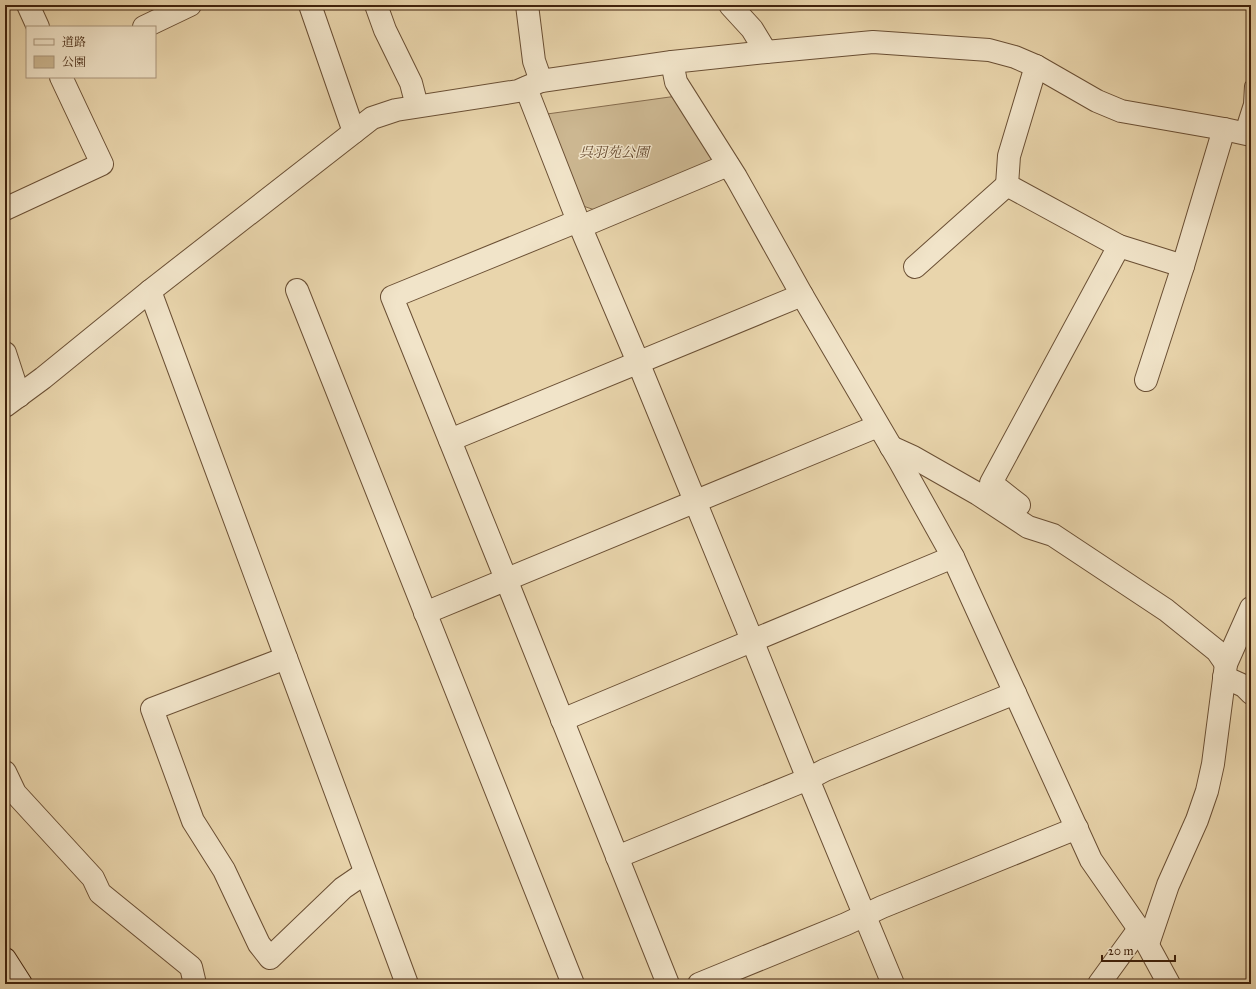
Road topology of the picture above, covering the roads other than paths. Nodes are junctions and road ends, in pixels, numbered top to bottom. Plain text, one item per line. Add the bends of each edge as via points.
1 (28, 5) edge
2 (190, 5) edge
3 (310, 5) edge
4 (376, 5) edge
5 (527, 5) edge
6 (730, 5) edge
7 (38, 26) edge
8 (146, 26) edge
9 (766, 52) junction
10 (672, 62) junction
11 (1036, 66) junction
12 (61, 78) edge
13 (534, 84) junction
14 (1251, 86) edge
15 (417, 106) junction
16 (354, 132) junction
17 (1239, 132) edge
18 (728, 165) junction
19 (1007, 185) junction
20 (5, 209) edge
21 (579, 224) junction
22 (1119, 246) junction
23 (1183, 266) junction
24 (915, 267) dead end
25 (297, 290) dead end
26 (150, 291) junction
27 (802, 295) junction
28 (5, 353) edge
29 (638, 362) junction
30 (1146, 380) dead end
31 (12, 401) edge
32 (878, 426) junction
33 (450, 440) junction
34 (891, 448) junction
35 (694, 502) junction
36 (1053, 535) junction
37 (953, 557) junction
38 (506, 579) junction
39 (1251, 608) edge
40 (425, 613) junction
41 (752, 640) junction
42 (286, 658) junction
43 (1225, 671) junction
44 (1015, 693) junction
45 (1251, 693) edge
46 (562, 720) junction
47 (5, 772) edge
48 (808, 779) junction
49 (1076, 828) junction
50 (617, 857) junction
51 (365, 873) junction
52 (865, 915) junction
53 (1144, 937) junction
54 (6, 963) edge
55 (21, 984) edge
56 (194, 984) edge
57 (407, 984) edge
58 (574, 984) edge
59 (668, 984) edge
60 (699, 984) edge
61 (894, 984) edge
62 (1099, 984) edge
63 (1169, 984) edge

1 - 7 street
2 - 8 street
3 - 16 street
4 - 15 street via 385,30 411,83
5 - 13 street via 534,61
6 - 9 street via 752,29
9 - 10 street
9 - 11 street via 873,42 989,50
10 - 13 street
10 - 18 street via 676,82
11 - 17 street via 1097,101 1121,111
11 - 19 street via 1009,156
12 - 20 street via 102,164
13 - 15 street via 518,91
13 - 21 street
14 - 17 lane via 1250,104
15 - 16 street via 372,118
16 - 26 street
17 - 23 street
18 - 21 street
18 - 27 street
19 - 22 street
19 - 24 street
21 - 29 street
21 - 33 street via 392,298
22 - 23 street
22 - 36 street via 991,483 1038,517
23 - 30 street
25 - 40 street
26 - 31 street
26 - 42 street
27 - 29 street
27 - 32 street
28 - 31 street
29 - 33 street
29 - 35 street
32 - 34 street
32 - 35 street
33 - 38 street
34 - 36 street via 913,457 978,494 1028,527
34 - 37 street
35 - 38 street
35 - 41 street
36 - 43 street via 1166,610 1217,652
37 - 41 street
37 - 44 street
38 - 40 street
38 - 46 street
39 - 43 street
40 - 58 street
41 - 46 street
41 - 48 street
42 - 51 street
42 - 51 street via 152,709 154,717 193,821 224,870 259,944 270,958 343,888
43 - 45 street
43 - 53 street via 1207,791 1197,820
44 - 48 street
44 - 49 street
46 - 50 street
47 - 56 street via 15,793 93,878 100,893 192,967
48 - 50 street
48 - 52 street
49 - 52 street
49 - 53 street via 1092,860
50 - 59 street
51 - 57 street
52 - 60 street
52 - 61 street
53 - 62 street
53 - 63 street
54 - 55 street

